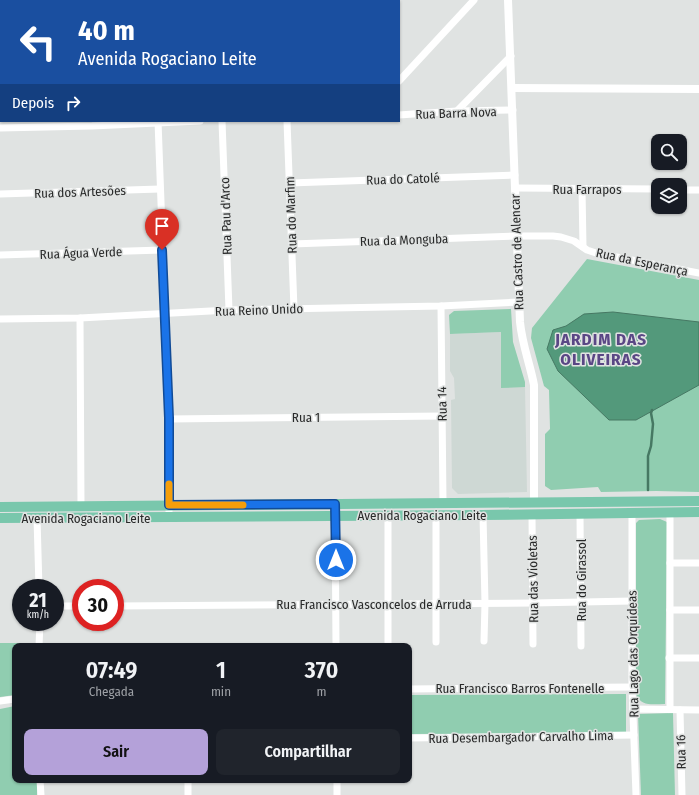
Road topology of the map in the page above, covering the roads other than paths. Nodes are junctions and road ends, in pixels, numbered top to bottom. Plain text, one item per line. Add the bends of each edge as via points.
1 (474, 0) edge
2 (507, 1) edge
3 (511, 56) junction
4 (400, 80) edge
5 (512, 88) junction
6 (699, 89) edge
7 (513, 110) junction
8 (457, 111) junction
9 (400, 115) edge
10 (158, 122) edge
11 (222, 122) edge
12 (287, 122) edge
13 (92, 123) edge
14 (31, 124) edge
15 (0, 128) edge
16 (515, 175) junction
17 (290, 183) junction
18 (515, 188) junction
19 (160, 189) junction
20 (582, 189) junction
21 (651, 189) edge
22 (687, 190) edge
23 (699, 190) edge
24 (0, 194) edge
25 (516, 236) junction
26 (292, 244) junction
27 (583, 247) junction
28 (162, 250) junction
29 (0, 255) edge
30 (699, 274) edge
31 (519, 302) junction
32 (441, 306) junction
33 (294, 309) junction
34 (229, 310) junction
35 (165, 314) junction
36 (80, 318) junction
37 (0, 319) edge
38 (442, 416) junction
39 (169, 418) junction
40 (670, 501) junction
41 (699, 501) edge
42 (534, 502) junction
43 (632, 502) junction
44 (443, 503) junction
45 (335, 504) junction
46 (169, 505) junction
47 (82, 506) junction
48 (0, 507) edge
49 (699, 512) edge
50 (580, 513) junction
51 (632, 513) junction
52 (670, 513) junction
53 (532, 514) junction
54 (335, 515) junction
55 (388, 515) junction
56 (436, 515) junction
57 (483, 515) junction
58 (169, 517) junction
59 (0, 518) edge
60 (37, 518) junction
61 (670, 563) junction
62 (699, 563) edge
63 (39, 579) edge
64 (632, 601) junction
65 (581, 602) junction
66 (533, 603) junction
67 (336, 604) junction
68 (389, 604) junction
69 (436, 604) junction
70 (485, 604) junction
71 (124, 606) edge
72 (670, 610) junction
73 (699, 610) edge
74 (40, 631) edge
75 (484, 640) dead end
76 (436, 642) dead end
77 (40, 643) edge
78 (336, 643) edge
79 (388, 643) edge
80 (533, 644) dead end
81 (581, 646) dead end
82 (669, 658) junction
83 (699, 658) edge
84 (632, 687) junction
85 (412, 689) edge
86 (12, 699) edge
87 (0, 701) edge
88 (633, 708) junction
89 (670, 710) junction
90 (680, 710) junction
91 (699, 710) edge
92 (634, 735) junction
93 (412, 738) edge
94 (40, 783) edge
95 (188, 783) edge
96 (337, 783) edge
97 (41, 795) edge
98 (188, 795) edge
99 (337, 795) edge
100 (636, 795) edge
101 (682, 795) edge

1 - 4 street
2 - 3 street, Rua Castro de Alencar
3 - 5 street, Rua Castro de Alencar
3 - 8 street
5 - 6 street
5 - 7 street, Rua Castro de Alencar
7 - 8 street, Rua Barra Nova
7 - 16 street, Rua Castro de Alencar
8 - 9 street, Rua Barra Nova
10 - 13 street
10 - 19 street
11 - 34 street, Rua Pau d'Arco
12 - 17 street, Rua do Marfim
13 - 14 street
14 - 15 street
16 - 17 street, Rua do Catolé
16 - 18 street, Rua Castro de Alencar
17 - 26 street, Rua do Marfim
18 - 20 street, Rua Farrapos
18 - 25 street, Rua Castro de Alencar
19 - 24 street, Rua dos Artesões
19 - 28 street
20 - 21 street, Rua Farrapos
20 - 27 street
22 - 23 street
25 - 26 street, Rua da Monguba
25 - 27 street, Rua da Esperança via 561,236
25 - 31 street, Rua Castro de Alencar
26 - 33 street, Rua do Marfim
27 - 30 street, Rua da Esperança via 606,256
28 - 29 street, Rua Água Verde
28 - 35 street
31 - 32 street, Rua Reino Unido
31 - 42 street, Rua Castro de Alencar via 523,347 534,386
32 - 33 street, Rua Reino Unido
32 - 38 street, Rua 14
33 - 34 street, Rua Reino Unido
34 - 35 street, Rua Reino Unido
35 - 36 street, Rua Reino Unido
35 - 39 street
36 - 37 street, Rua Reino Unido
36 - 47 street
38 - 39 street, Rua 1
38 - 44 street, Rua 14
39 - 46 street
40 - 41 main road, Avenida Rogaciano Leite
40 - 43 main road, Avenida Rogaciano Leite
40 - 52 main road
42 - 43 main road, Avenida Rogaciano Leite
42 - 44 main road, Avenida Rogaciano Leite
43 - 51 main road
44 - 45 main road, Avenida Rogaciano Leite
45 - 46 main road, Avenida Rogaciano Leite
45 - 54 street
46 - 47 main road, Avenida Rogaciano Leite
46 - 58 street
47 - 48 main road, Avenida Rogaciano Leite
49 - 52 main road, Avenida Rogaciano Leite
50 - 51 main road, Avenida Rogaciano Leite
50 - 53 main road, Avenida Rogaciano Leite
50 - 65 street, Rua do Girassol
51 - 52 main road, Avenida Rogaciano Leite
51 - 64 street, Rua Lago das Orquídeas
52 - 61 street
53 - 57 main road, Avenida Rogaciano Leite
53 - 66 street, Rua das Violetas
54 - 55 main road, Avenida Rogaciano Leite
54 - 58 main road, Avenida Rogaciano Leite
54 - 67 street
55 - 56 main road, Avenida Rogaciano Leite
55 - 68 street
56 - 57 main road, Avenida Rogaciano Leite
56 - 69 street
57 - 70 street
58 - 60 main road, Avenida Rogaciano Leite
59 - 60 main road, Avenida Rogaciano Leite
60 - 63 street
61 - 62 street
61 - 72 street
64 - 65 street, Rua Francisco Vasconcelos de Arruda
64 - 84 street, Rua Lago das Orquídeas
65 - 66 street, Rua Francisco Vasconcelos de Arruda
65 - 81 street, Rua do Girassol
66 - 70 street, Rua Francisco Vasconcelos de Arruda
66 - 80 street, Rua das Violetas
67 - 68 street, Rua Francisco Vasconcelos de Arruda
67 - 71 street, Rua Francisco Vasconcelos de Arruda
67 - 78 street
68 - 69 street, Rua Francisco Vasconcelos de Arruda
68 - 79 street
69 - 70 street, Rua Francisco Vasconcelos de Arruda
69 - 76 street
70 - 75 street
72 - 73 street
72 - 82 street
74 - 77 street
82 - 83 street
82 - 89 street
84 - 85 street, Rua Francisco Barros Fontenelle
84 - 88 street, Rua Lago das Orquídeas
86 - 87 street
88 - 89 street
88 - 92 street, Rua Lago das Orquídeas
89 - 90 street
90 - 91 street
90 - 101 street, Rua 16
92 - 93 street, Rua Desembargador Carvalho Lima
92 - 100 street, Rua Lago das Orquídeas
94 - 97 street
95 - 98 street
96 - 99 street

